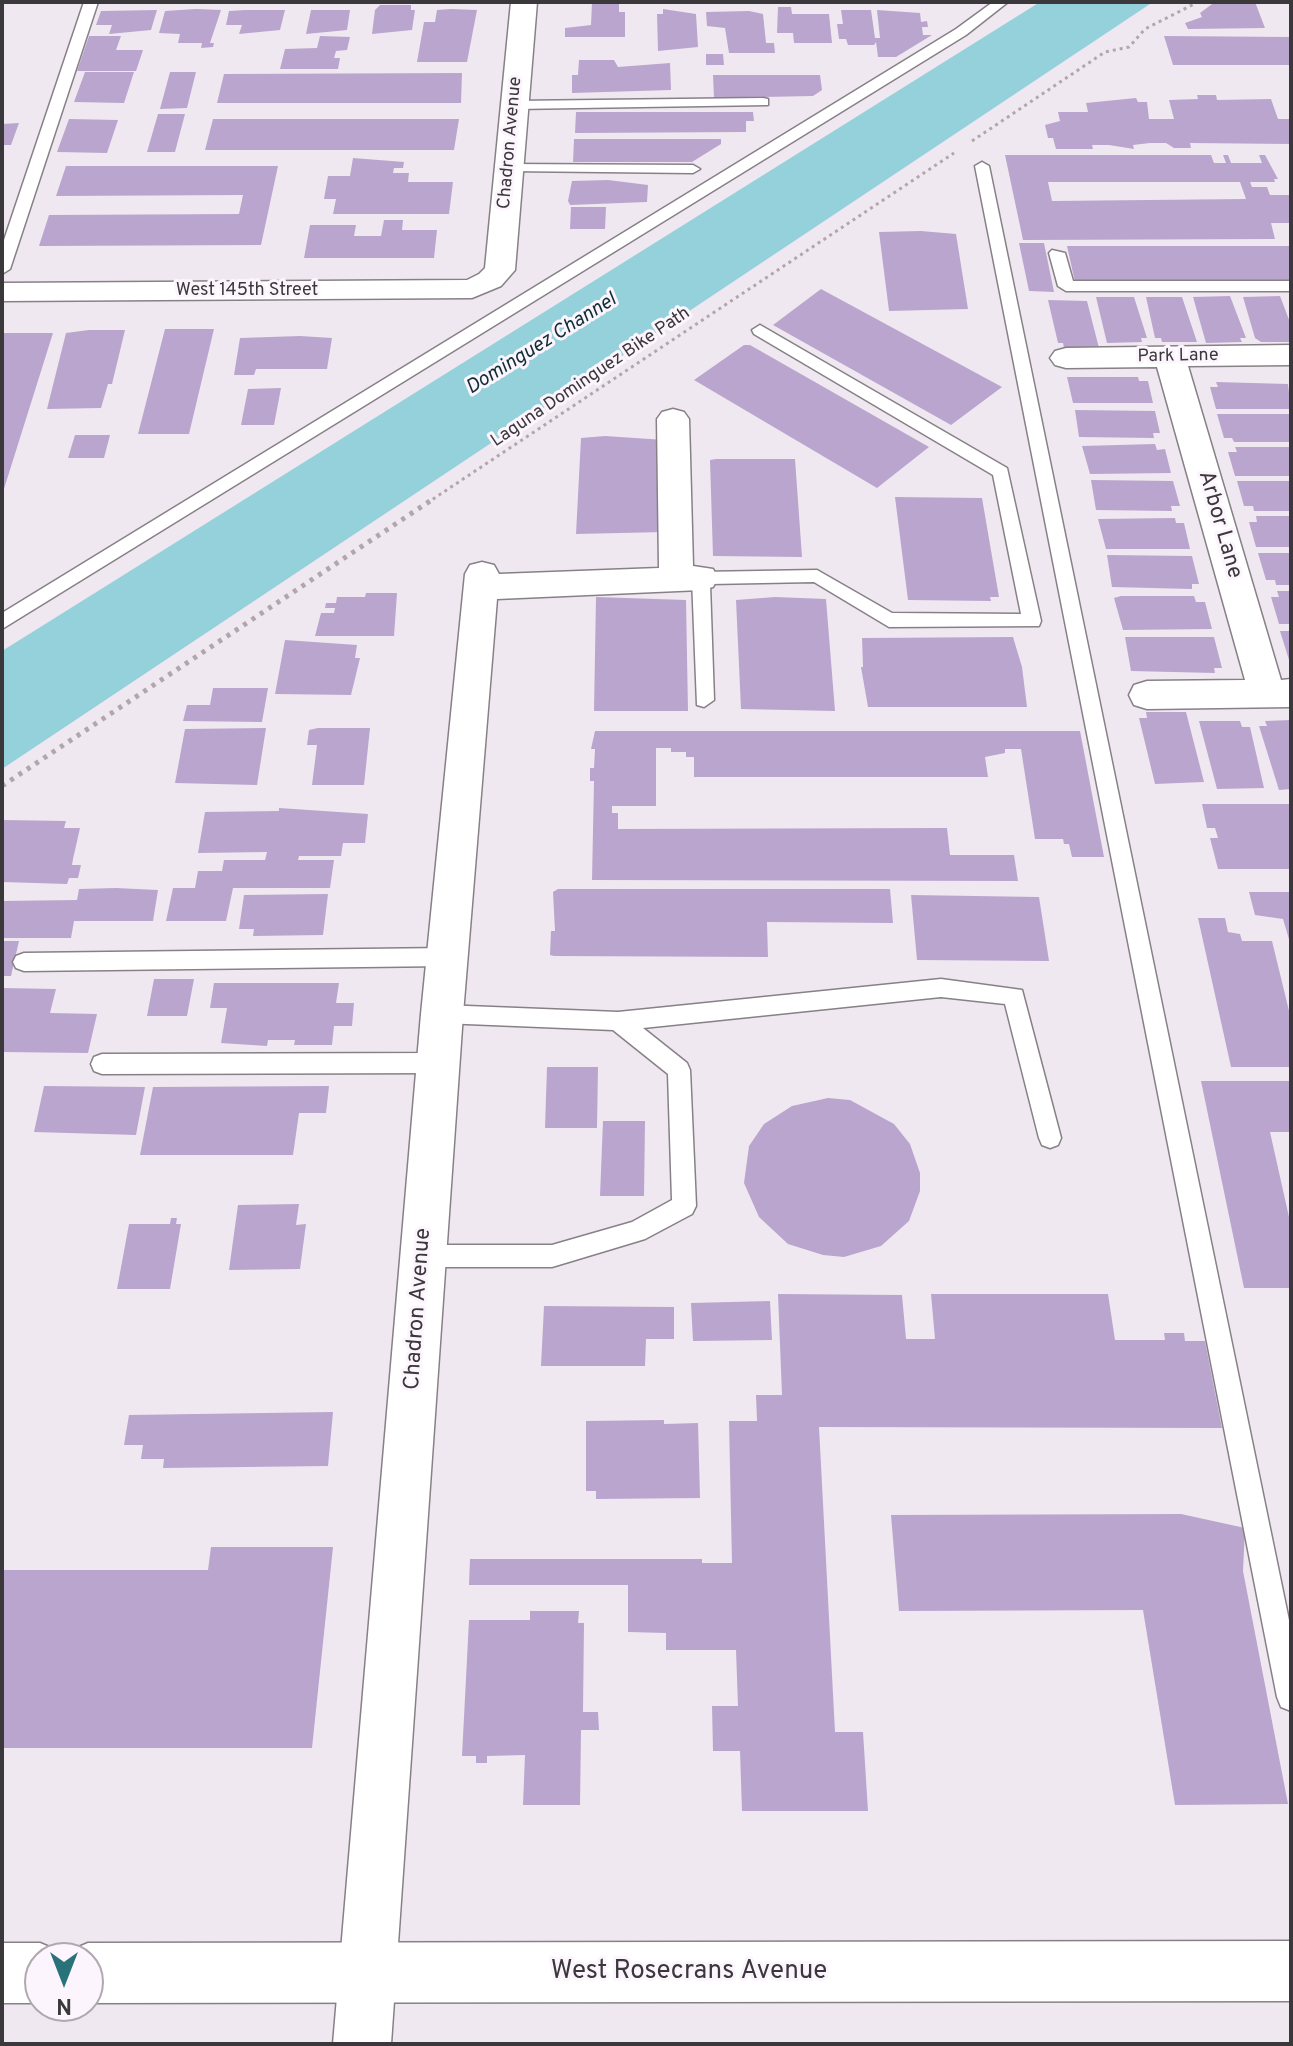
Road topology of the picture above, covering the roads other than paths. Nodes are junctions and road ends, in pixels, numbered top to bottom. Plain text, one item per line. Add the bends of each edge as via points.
1 (91, 2) edge
2 (524, 2) edge
3 (1001, 2) edge
4 (763, 102) dead end
5 (515, 105) junction
6 (982, 166) dead end
7 (509, 167) junction
8 (693, 169) dead end
9 (1057, 253) dead end
10 (2, 269) edge
11 (490, 280) joint
12 (1291, 286) edge
13 (2, 292) edge
14 (760, 330) dead end
15 (1291, 355) edge
16 (1170, 357) junction
17 (1066, 358) dead end
18 (673, 419) dead end
19 (688, 578) junction
20 (2, 622) edge
21 (1279, 693) edge
22 (1147, 695) dead end
23 (704, 700) dead end
24 (447, 957) junction
25 (24, 962) dead end
26 (442, 1014) junction
27 (618, 1021) junction
28 (438, 1063) junction
29 (102, 1064) dead end
30 (1050, 1138) dead end
31 (423, 1256) junction
32 (1291, 1697) edge
33 (1291, 1971) edge
34 (2, 1973) edge
35 (24, 1973) edge
36 (104, 1973) edge
37 (368, 1974) junction
38 (362, 2044) edge

1 - 10 lane
2 - 5 street, Chadron Avenue
3 - 20 lane via 961,32
4 - 5 lane
5 - 7 street, Chadron Avenue
6 - 32 lane
7 - 8 lane
7 - 11 street, Chadron Avenue via 500,270
9 - 12 lane via 1066,286
11 - 13 street, West 145th Street via 472,289
14 - 19 lane via 1001,472 1032,621 889,620 817,576
15 - 16 street, Park Lane
16 - 17 street, Park Lane
16 - 21 street, Arbor Lane
18 - 19 street
19 - 23 lane
19 - 24 street, Chadron Avenue via 481,581
21 - 22 street
24 - 25 lane
24 - 26 street, Chadron Avenue
26 - 27 lane
26 - 28 street, Chadron Avenue
27 - 30 lane via 941,988 1014,996
27 - 31 lane via 679,1070 684,1206 637,1231 552,1256
28 - 29 lane
28 - 31 street, Chadron Avenue
31 - 37 street, Chadron Avenue
33 - 37 main road, West Rosecrans Avenue
34 - 35 main road
36 - 37 main road, West Rosecrans Avenue
37 - 38 street, Chadron Avenue

